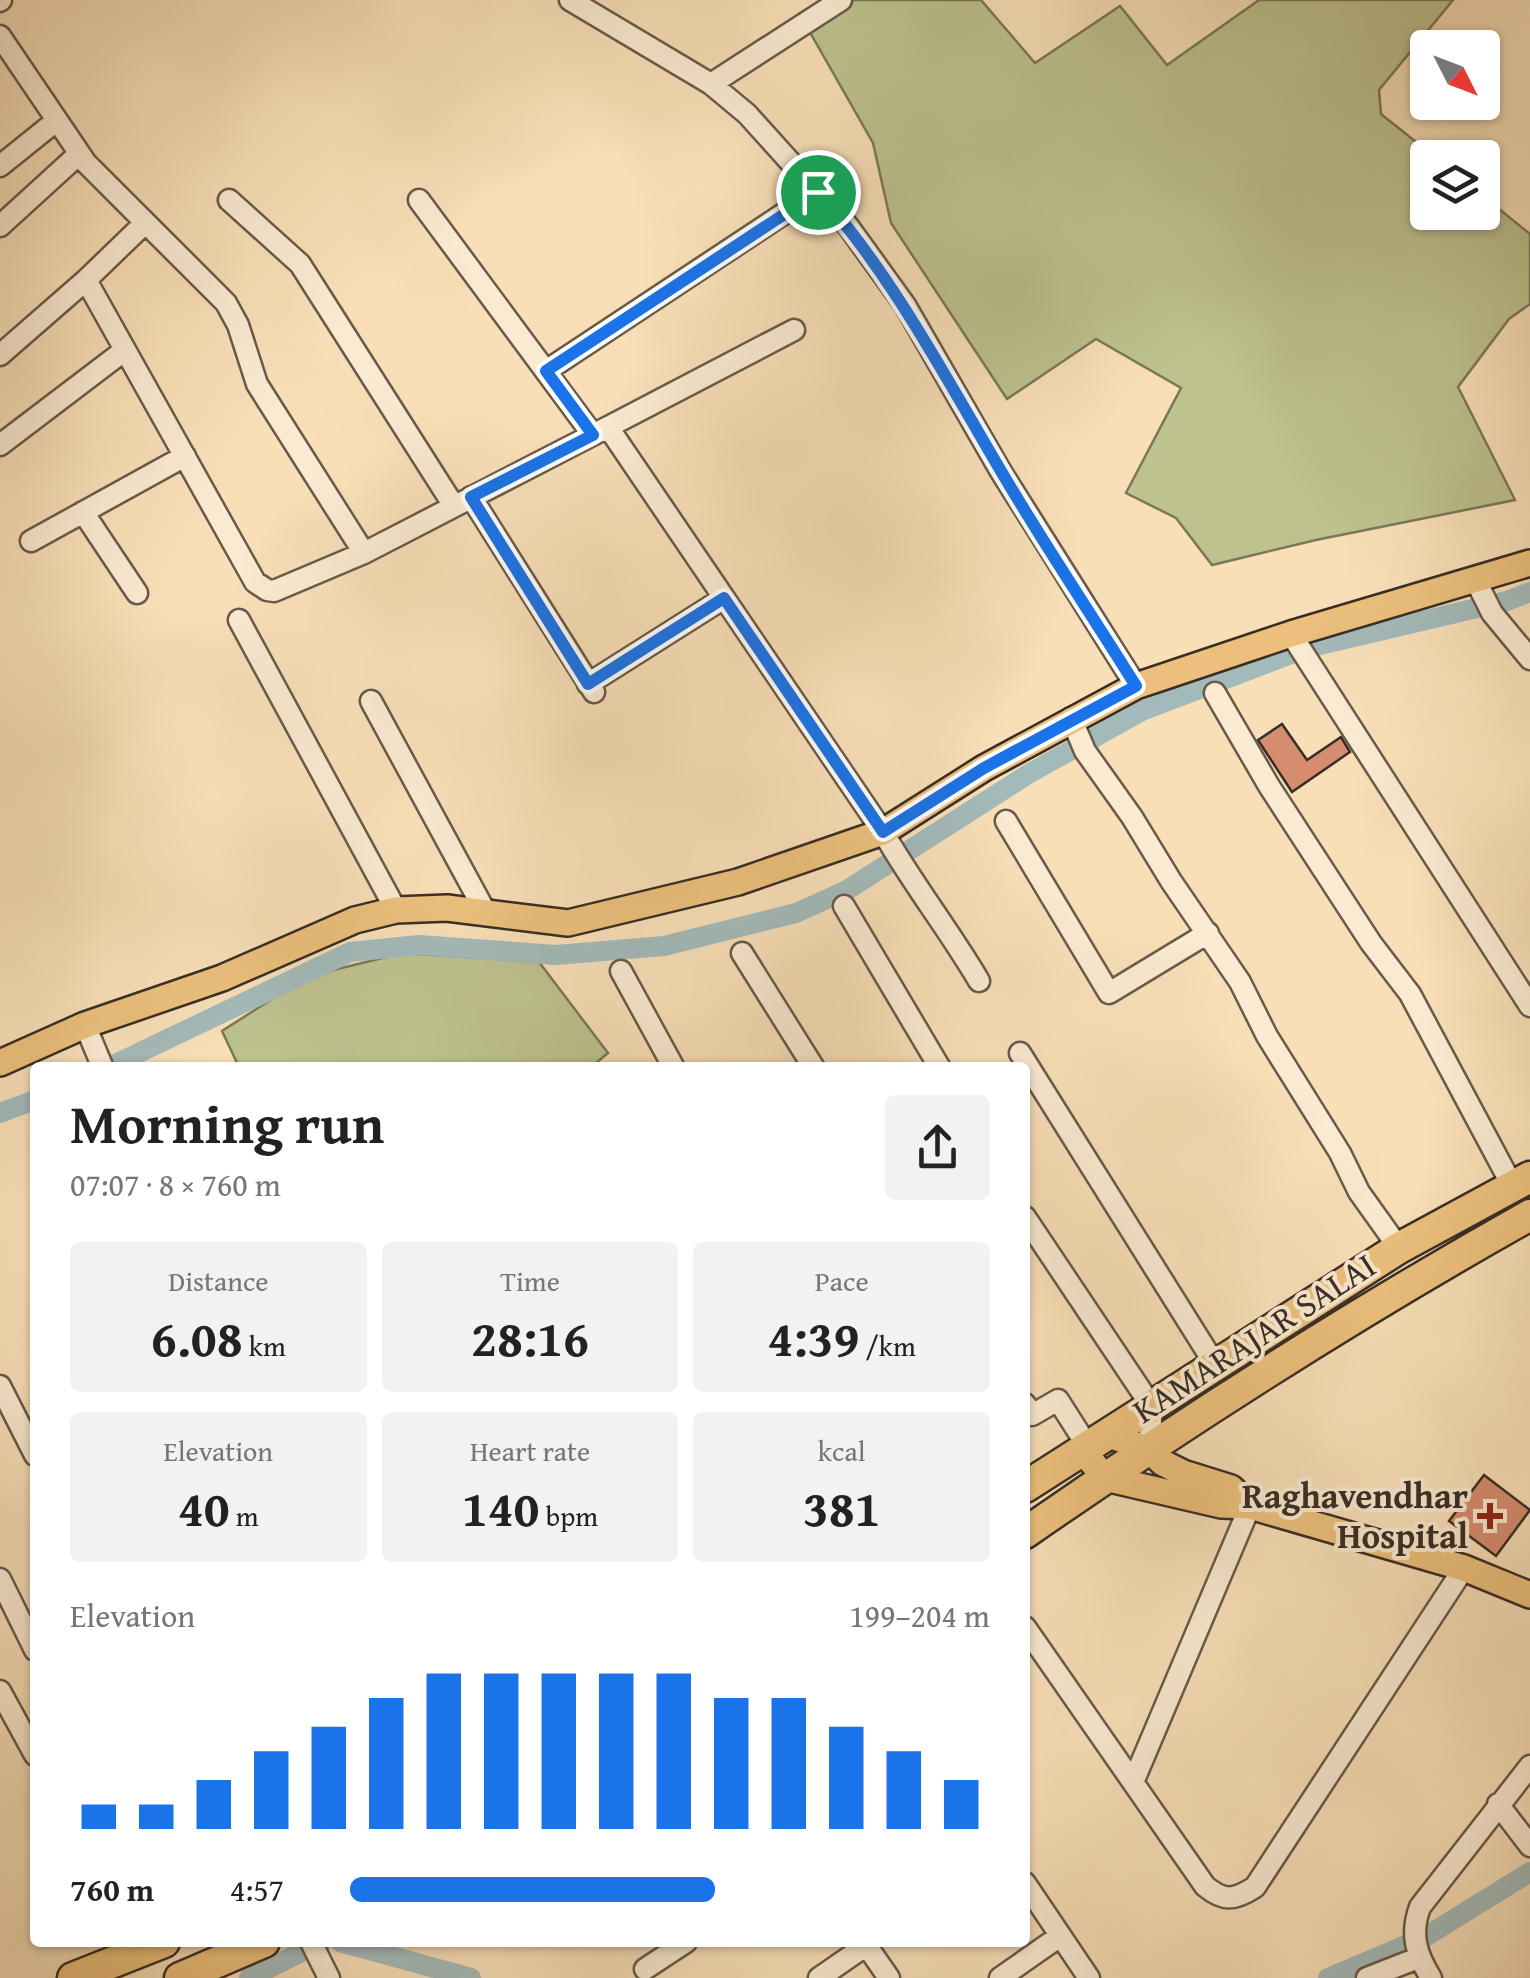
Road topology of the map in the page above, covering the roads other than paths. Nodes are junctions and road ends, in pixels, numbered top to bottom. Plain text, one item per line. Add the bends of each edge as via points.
1 (570, 0) edge
2 (842, 0) edge
3 (0, 36) edge
4 (711, 84) junction
5 (56, 121) junction
6 (78, 154) junction
7 (0, 166) edge
8 (818, 192) junction
9 (229, 200) dead end
10 (419, 200) dead end
11 (145, 222) junction
12 (0, 226) edge
13 (86, 280) junction
14 (794, 330) dead end
15 (125, 350) junction
16 (0, 356) edge
17 (546, 371) junction
18 (600, 431) junction
19 (0, 445) edge
20 (185, 456) junction
21 (462, 501) junction
22 (82, 512) junction
23 (31, 541) dead end
24 (364, 553) junction
25 (1530, 563) edge
26 (137, 593) dead end
27 (1484, 597) junction
28 (724, 598) junction
29 (239, 620) dead end
30 (1299, 648) junction
31 (1530, 659) edge
32 (1136, 686) junction
33 (1215, 693) dead end
34 (370, 701) dead end
35 (1078, 736) junction
36 (1006, 821) dead end
37 (892, 849) junction
38 (844, 906) dead end
39 (396, 910) junction
40 (486, 912) junction
41 (1208, 933) junction
42 (742, 952) dead end
43 (621, 971) dead end
44 (979, 981) dead end
45 (1530, 1006) edge
46 (85, 1025) junction
47 (1020, 1053) dead end
48 (100, 1059) edge
49 (0, 1062) edge
50 (671, 1062) edge
51 (810, 1062) edge
52 (936, 1062) edge
53 (1026, 1062) edge
54 (1030, 1069) edge
55 (1521, 1182) edge
56 (1530, 1215) edge
57 (1030, 1225) edge
58 (1398, 1248) junction
59 (1216, 1366) junction
60 (0, 1386) edge
61 (1152, 1408) junction
62 (1030, 1412) edge
63 (1094, 1444) junction
64 (30, 1445) edge
65 (1149, 1450) junction
66 (1104, 1478) junction
67 (1030, 1485) edge
68 (1250, 1506) junction
69 (1030, 1530) edge
70 (1464, 1568) junction
71 (0, 1579) edge
72 (1523, 1587) edge
73 (1030, 1634) edge
74 (30, 1640) edge
75 (0, 1690) edge
76 (30, 1746) edge
77 (1530, 1766) edge
78 (1134, 1780) junction
79 (1498, 1804) junction
80 (1530, 1846) edge
81 (1030, 1891) edge
82 (1060, 1936) junction
83 (143, 1947) edge
84 (252, 1947) edge
85 (679, 1947) edge
86 (863, 1947) edge
87 (869, 1947) edge
88 (314, 1949) edge
89 (1418, 1955) junction
90 (645, 1970) dead end
91 (73, 1978) edge
92 (180, 1978) edge
93 (330, 1978) edge
94 (819, 1978) edge
95 (889, 1978) edge
96 (1000, 1978) edge
97 (1089, 1978) edge
98 (1368, 1978) edge
99 (1430, 1978) edge

1 - 4 street
2 - 4 street
3 - 5 street
4 - 8 street
5 - 6 street
5 - 7 street
6 - 11 street
6 - 12 street
8 - 17 street
8 - 32 street via 905,305
9 - 21 street via 300,264
10 - 17 street
11 - 13 street
11 - 24 street via 226,304 257,384
13 - 15 street
13 - 16 street
14 - 18 street
15 - 19 street
15 - 20 street
17 - 18 street
18 - 21 street
18 - 28 street
20 - 22 street
20 - 24 street via 255,582 267,590
21 - 24 street
21 - 28 street via 591,688
22 - 23 street
22 - 26 street
25 - 27 main road
27 - 30 main road
27 - 31 street
28 - 37 street
29 - 39 street
30 - 32 main road
30 - 45 street
32 - 35 main road
33 - 55 street via 1269,786 1410,994
34 - 40 street
35 - 37 main road
35 - 41 street
36 - 41 street via 1109,993
37 - 40 main road via 568,923
37 - 44 street
38 - 52 street
39 - 40 main road
39 - 46 main road
41 - 58 street
42 - 51 street
43 - 50 street
46 - 48 street
46 - 49 main road
47 - 53 street
54 - 59 street
55 - 58 highway, KAMARAJAR SALAI
56 - 65 highway, KAMARAJAR SALAI via 1424,1274
57 - 61 street
58 - 59 highway, KAMARAJAR SALAI
59 - 61 highway, KAMARAJAR SALAI
60 - 64 street
61 - 63 highway, KAMARAJAR SALAI
61 - 65 street
62 - 63 street via 1058,1400
63 - 65 main road
63 - 66 main road
63 - 67 highway, KAMARAJAR SALAI
65 - 66 highway, KAMARAJAR SALAI
65 - 68 main road via 1183,1474 1230,1488
66 - 68 main road via 1221,1506
66 - 69 highway, KAMARAJAR SALAI
68 - 70 main road
68 - 78 street
70 - 72 main road
70 - 78 street via 1255,1886 1238,1898 1220,1898 1205,1886
71 - 74 street
73 - 78 street
75 - 76 street
77 - 79 street
79 - 80 street
79 - 89 street via 1420,1906 1413,1925
81 - 82 street
82 - 96 street
82 - 97 street
83 - 91 highway
84 - 92 highway
85 - 90 street
86 - 94 street
87 - 95 street
88 - 93 street
89 - 98 street
89 - 99 street

